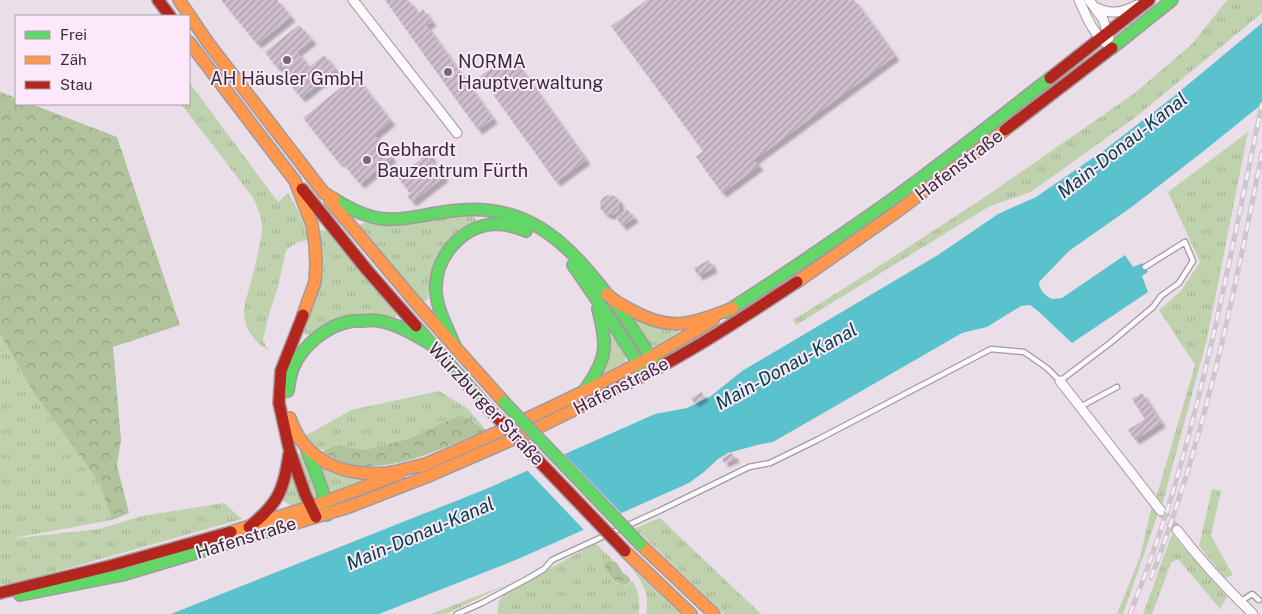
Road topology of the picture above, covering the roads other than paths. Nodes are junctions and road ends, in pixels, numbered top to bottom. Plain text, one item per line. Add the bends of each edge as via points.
1 (158, 0) edge
2 (179, 0) edge
3 (353, 0) edge
4 (1079, 0) edge
5 (1149, 0) edge
6 (1172, 0) edge
7 (1092, 4) edge
8 (169, 15) edge
9 (189, 15) edge
10 (190, 17) edge
11 (1104, 36) junction
12 (190, 43) edge
13 (1112, 48) junction
14 (457, 133) dead end
15 (295, 181) junction
16 (324, 193) junction
17 (1145, 267) dead end
18 (594, 296) junction
19 (615, 302) junction
20 (733, 308) junction
21 (432, 345) junction
22 (456, 349) junction
23 (652, 356) junction
24 (638, 364) junction
25 (658, 368) junction
26 (645, 374) junction
27 (1060, 381) junction
28 (1117, 387) dead end
29 (584, 392) junction
30 (1080, 407) junction
31 (289, 448) junction
32 (307, 449) junction
33 (425, 464) junction
34 (326, 502) junction
35 (1161, 510) tunnel mouth
36 (318, 513) junction
37 (249, 527) junction
38 (1177, 530) tunnel mouth
39 (0, 593) edge
40 (0, 599) edge
41 (1259, 600) dead end
42 (1240, 602) junction
43 (457, 614) edge
44 (691, 614) edge
45 (714, 614) edge
46 (1253, 614) edge

1 - 8 main road
2 - 9 main road, Würzburger Straße
3 - 14 street
4 - 11 street via 1090,25
5 - 7 street via 1113,13
5 - 11 main road, Hafenstraße
6 - 13 main road, Hafenstraße
7 - 11 street via 1103,19
10 - 16 main road, Würzburger Straße
11 - 13 street
11 - 20 main road, Hafenstraße via 891,200
12 - 15 main road, Würzburger Straße
13 - 25 main road, Hafenstraße via 906,206 736,322
15 - 21 main road, Würzburger Straße
15 - 31 main road via 312,225 316,263 315,282 281,371 279,403
16 - 19 main road via 362,215 390,220 410,220 464,210 493,212 525,220 567,248
16 - 22 main road, Würzburger Straße
17 - 27 lane via 1185,242 1193,261 1178,283 1153,307
18 - 22 main road via 574,267 540,238 509,225 477,228 456,242 444,256 438,271 436,289 439,306
18 - 24 main road
18 - 29 main road via 605,342 596,376
19 - 20 main road via 650,320 672,324 690,323
19 - 23 main road
20 - 23 main road, Hafenstraße
21 - 32 main road via 399,326 372,320 346,322 312,341 293,367 287,398 296,434
21 - 44 main road, Würzburger Straße, bridge via 488,409 625,551
22 - 45 main road, Würzburger Straße, bridge via 640,544
23 - 24 main road, Hafenstraße
23 - 25 main road
24 - 26 main road
24 - 29 main road, Hafenstraße
25 - 26 main road, Hafenstraße
26 - 36 main road, Hafenstraße via 525,434 426,477 349,507
27 - 30 street
27 - 43 lane via 1024,352 992,349 770,463 749,467 552,560 527,579
28 - 30 lane
29 - 33 main road, Hafenstraße via 515,426
30 - 35 street
31 - 36 main road
31 - 37 main road via 287,476 277,500
32 - 33 main road via 336,468 349,472 385,473
32 - 34 main road
33 - 34 main road, Hafenstraße
34 - 36 main road, Hafenstraße
36 - 37 main road, Hafenstraße
36 - 40 main road, Hafenstraße via 122,575
37 - 39 main road, Hafenstraße
38 - 42 street
41 - 42 lane via 1252,594
42 - 46 street

